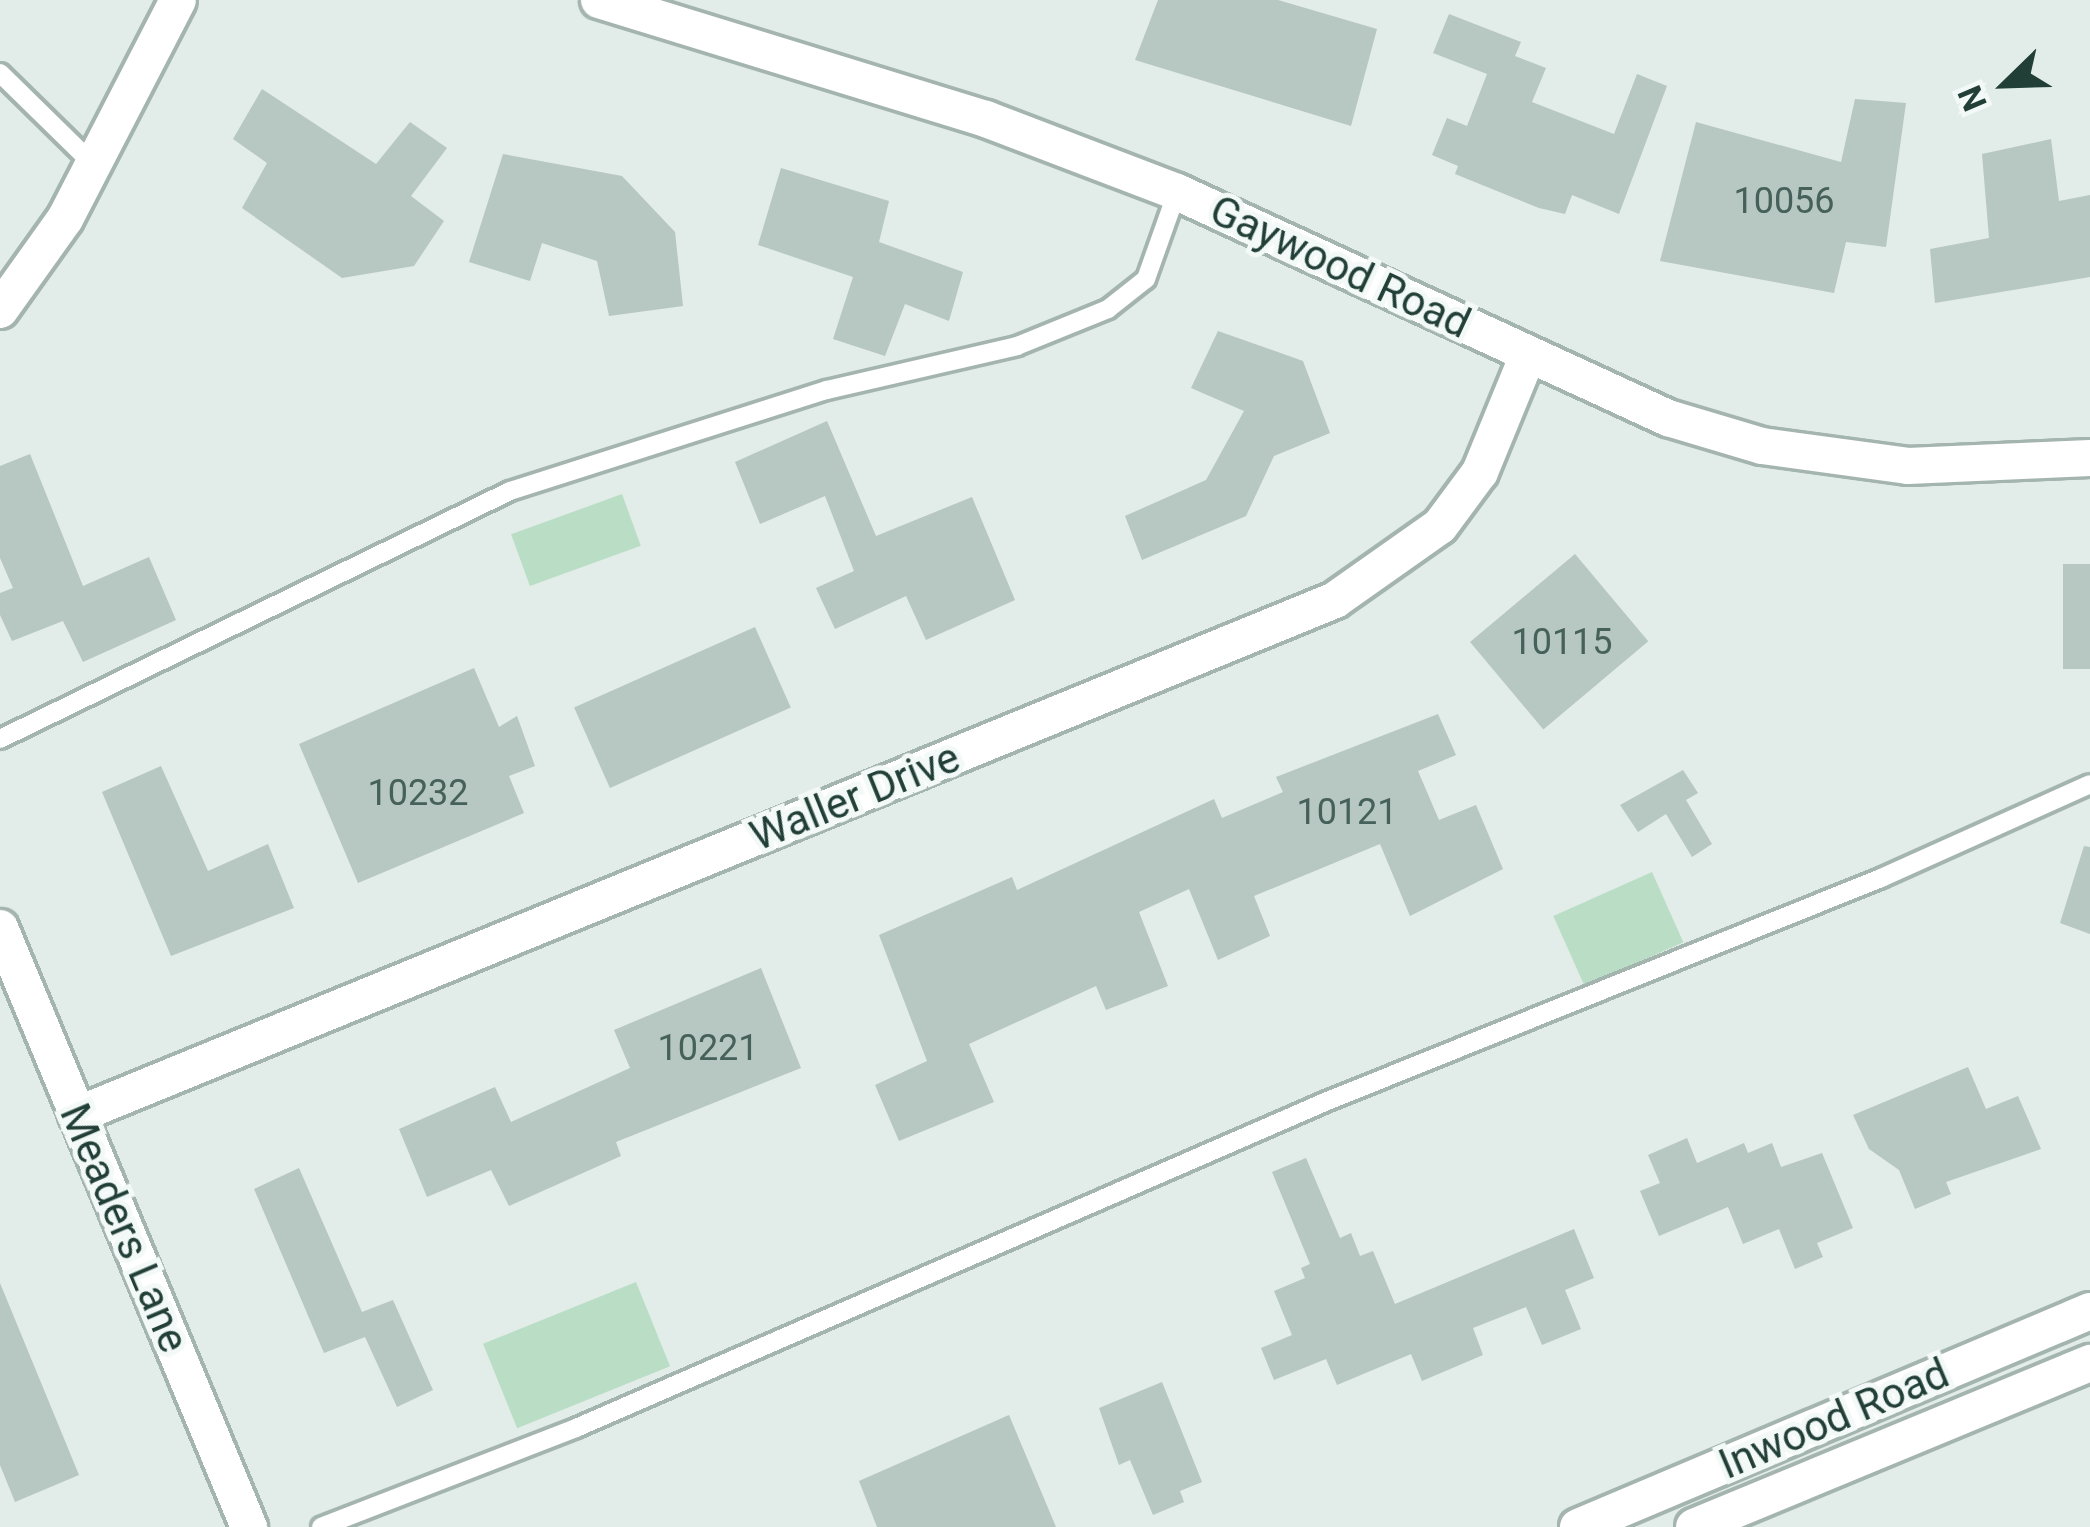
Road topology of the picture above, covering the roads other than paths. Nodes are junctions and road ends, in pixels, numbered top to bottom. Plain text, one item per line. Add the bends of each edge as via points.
1 (178, 0) edge
2 (599, 0) edge
3 (0, 73) edge
4 (93, 164) junction
5 (1177, 192) junction
6 (0, 310) edge
7 (1528, 355) junction
8 (2090, 458) edge
9 (0, 739) edge
10 (2090, 784) edge
11 (0, 928) edge
12 (77, 1115) junction
13 (2090, 1311) edge
14 (2090, 1363) edge
15 (249, 1527) edge
16 (321, 1527) edge
17 (1578, 1527) edge
18 (1694, 1527) edge

1 - 4 street
2 - 5 street, Gaywood Road via 986,118
3 - 4 lane
4 - 6 street via 47,248
5 - 7 street, Gaywood Road
5 - 9 lane via 1146,280 1108,309 1017,346 827,390 527,484
7 - 8 street, Gaywood Road via 1668,418 1762,446 1908,466
7 - 12 street, Waller Drive via 1480,472 1439,526 1335,600
10 - 16 lane via 1881,878 1325,1102 576,1428
11 - 12 street, Meaders Lane
12 - 15 street, Meaders Lane
13 - 17 street, Inwood Road
14 - 18 street, Inwood Road

